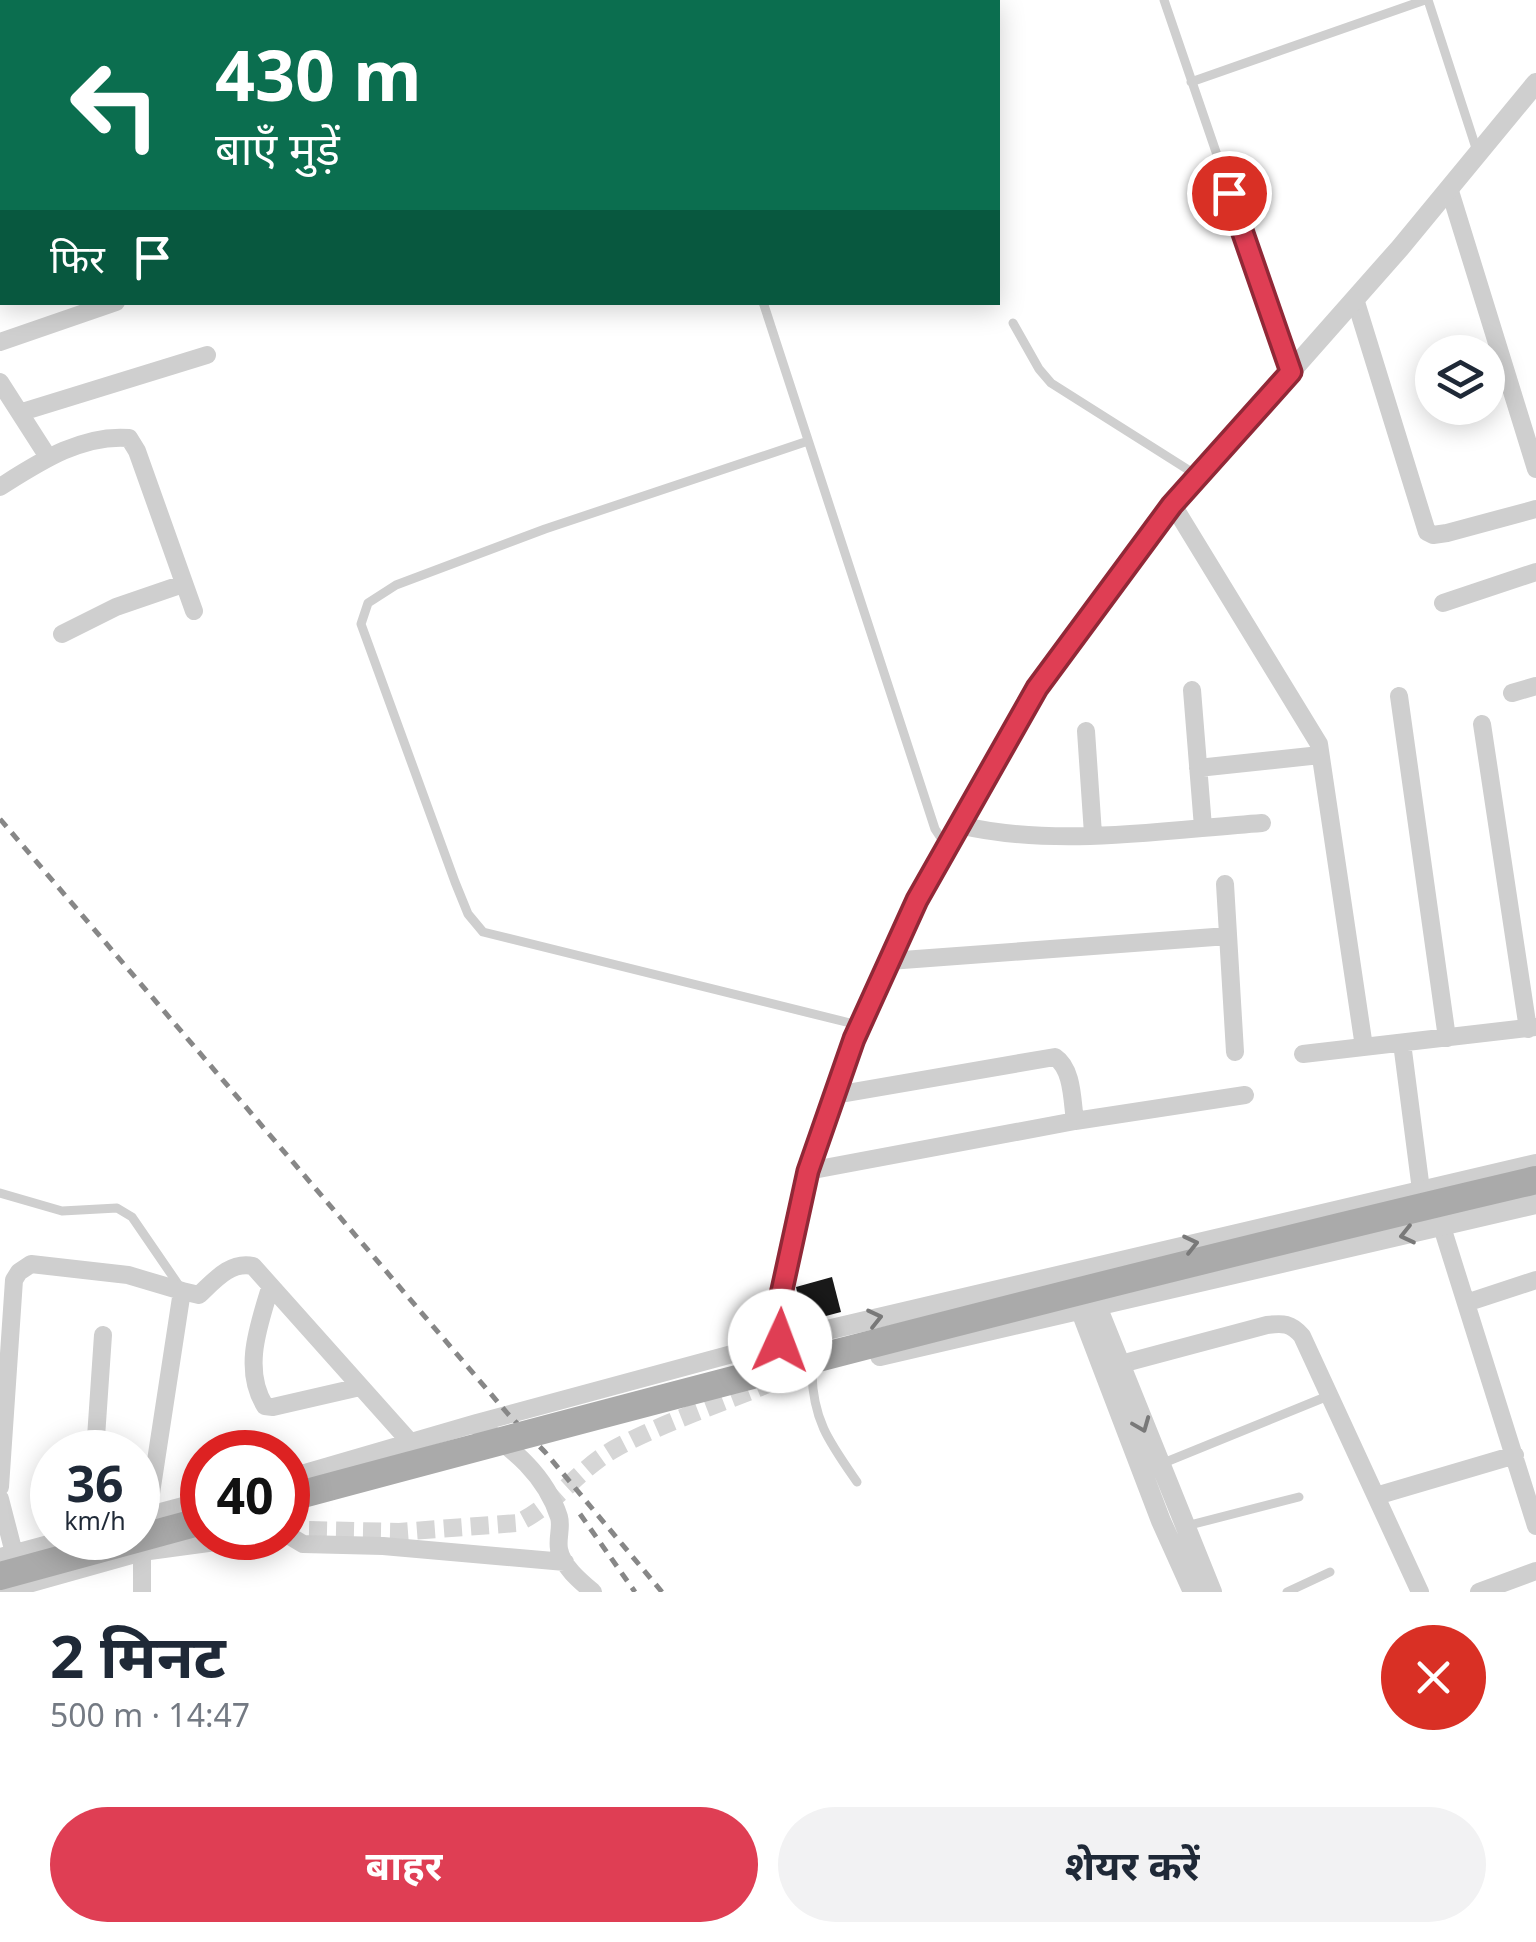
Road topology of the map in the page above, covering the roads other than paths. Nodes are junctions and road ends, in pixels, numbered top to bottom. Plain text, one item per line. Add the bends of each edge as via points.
1 (1164, 0) edge
2 (1426, 0) edge
3 (1191, 82) junction
4 (1536, 83) edge
5 (1478, 154) junction
6 (1449, 188) junction
7 (1355, 299) junction
8 (107, 305) edge
9 (764, 305) edge
10 (1013, 322) dead end
11 (0, 342) edge
12 (207, 355) dead end
13 (1291, 372) junction
14 (0, 382) edge
15 (22, 412) junction
16 (808, 441) junction
17 (48, 457) junction
18 (1536, 470) edge
19 (1198, 476) junction
20 (0, 487) edge
21 (1172, 505) junction
22 (1536, 510) edge
23 (1536, 572) edge
24 (184, 584) junction
25 (1444, 603) dead end
26 (194, 610) dead end
27 (62, 634) dead end
28 (1536, 686) edge
29 (1192, 690) dead end
30 (1512, 693) dead end
31 (1398, 696) dead end
32 (1482, 724) dead end
33 (1086, 731) dead end
34 (1320, 755) junction
35 (1198, 768) junction
36 (1262, 823) dead end
37 (960, 826) junction
38 (1203, 827) junction
39 (1094, 834) junction
40 (947, 847) junction
41 (1225, 884) dead end
42 (1228, 936) junction
43 (890, 961) junction
44 (860, 1025) junction
45 (1532, 1028) edge
46 (1447, 1038) junction
47 (1402, 1043) junction
48 (1364, 1047) junction
49 (1235, 1052) dead end
50 (1303, 1054) dead end
51 (835, 1095) junction
52 (1245, 1095) dead end
53 (1075, 1122) junction
54 (1536, 1164) edge
55 (808, 1171) junction
56 (1536, 1180) edge
57 (1421, 1190) junction
58 (0, 1193) edge
59 (1536, 1204) edge
60 (1442, 1227) junction
61 (1075, 1271) junction
62 (1536, 1280) edge
63 (270, 1288) junction
64 (182, 1292) junction
65 (1466, 1303) junction
66 (1089, 1308) junction
67 (103, 1335) dead end
68 (780, 1341) junction
69 (1110, 1367) junction
70 (812, 1373) junction
71 (360, 1386) junction
72 (1328, 1396) junction
73 (2, 1402) edge
74 (477, 1422) junction
75 (97, 1430) edge
76 (158, 1430) edge
77 (411, 1443) junction
78 (1515, 1455) junction
79 (1158, 1466) junction
80 (310, 1472) edge
81 (856, 1482) dead end
82 (0, 1487) edge
83 (310, 1492) edge
84 (1376, 1496) junction
85 (1299, 1497) dead end
86 (0, 1499) edge
87 (180, 1526) edge
88 (1536, 1526) edge
89 (1184, 1527) junction
90 (310, 1544) edge
91 (30, 1553) edge
92 (114, 1560) edge
93 (142, 1560) edge
94 (5, 1562) edge
95 (565, 1562) junction
96 (1536, 1571) edge
97 (1330, 1572) dead end
98 (0, 1592) edge
99 (142, 1592) edge
100 (593, 1592) edge
101 (1192, 1592) edge
102 (1212, 1592) edge
103 (1286, 1592) edge
104 (1420, 1592) edge
105 (1479, 1592) edge

1 - 3 lane
2 - 3 lane
2 - 5 lane
3 - 13 lane
4 - 5 street
5 - 6 street
6 - 7 street
6 - 18 street
7 - 13 street
7 - 22 street via 1427,532
8 - 11 street
9 - 16 lane
10 - 19 lane via 1051,383
12 - 15 street
13 - 19 street
14 - 15 street
15 - 17 street
16 - 40 lane via 935,829
16 - 44 lane via 396,585 368,603 360,624 454,882 483,932
17 - 20 street
17 - 24 street via 105,438 129,438
19 - 21 street
21 - 34 street
21 - 37 street via 1037,688
23 - 25 street
24 - 26 street
24 - 27 street
28 - 30 street
29 - 35 street
31 - 46 street
32 - 45 street
33 - 39 street
34 - 35 street
34 - 48 street
35 - 38 street
36 - 38 street
37 - 39 street via 998,835
37 - 40 street
38 - 39 street
40 - 43 street
41 - 42 street
42 - 43 street
42 - 49 street
43 - 44 street
44 - 51 street
45 - 46 street
46 - 47 street
47 - 48 street
47 - 57 street
48 - 50 street
51 - 53 street via 1055,1057 1068,1075
51 - 55 street
52 - 53 street
53 - 55 street
54 - 57 street
55 - 68 street via 780,1299
56 - 83 main road, bridge
61 -> 57 street
58 - 64 lane via 62,1211 118,1208 132,1217
59 - 60 street
60 - 65 street
60 -> 66 street
61 - 66 street
68 -> 61 street
62 - 65 street
63 - 64 street via 244,1264 199,1295
63 - 71 street
63 - 71 street via 252,1354 265,1406
64 - 73 street via 87,1268 24,1268 14,1280
64 - 76 street
65 - 78 street
66 - 69 street
66 - 70 street
67 - 75 street
68 - 70 street via 777,1382
68 - 74 street
69 - 72 street via 1284,1323 1302,1336
69 -> 79 street
69 - 101 street
70 - 81 lane via 816,1413
71 - 77 street
72 - 79 lane
72 - 84 street
73 - 82 street
74 - 77 street
74 - 95 street via 519,1454 547,1489 561,1522
77 - 80 street
78 - 84 street
78 - 88 street
79 - 89 street
84 - 104 street
85 - 89 lane
86 - 94 street
87 - 94 main road, bridge
89 - 102 street
90 - 95 street
91 - 94 street
92 - 98 street
93 - 99 street
95 - 100 street
96 - 105 street
97 - 103 lane

